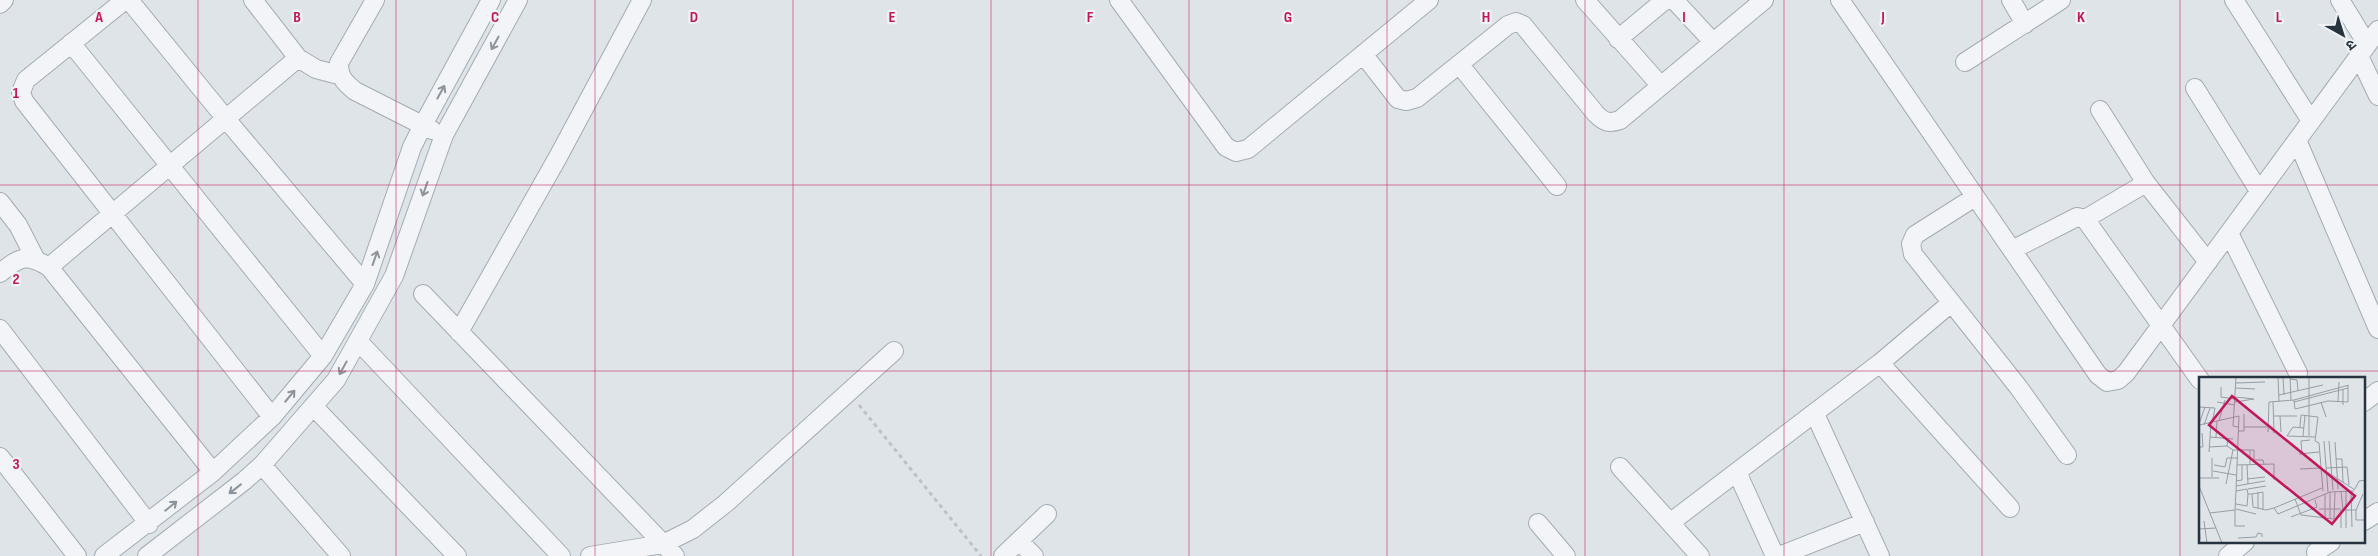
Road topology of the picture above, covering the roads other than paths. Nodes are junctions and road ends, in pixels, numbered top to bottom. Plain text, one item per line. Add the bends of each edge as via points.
1 (4, 0) edge
2 (124, 0) edge
3 (129, 0) edge
4 (253, 0) edge
5 (375, 0) edge
6 (491, 0) edge
7 (518, 0) edge
8 (642, 0) edge
9 (1118, 0) edge
10 (1586, 0) edge
11 (1665, 0) edge
12 (1674, 0) edge
13 (1764, 0) edge
14 (1840, 0) edge
15 (2011, 0) edge
16 (2061, 0) edge
17 (2234, 0) edge
18 (2340, 0) edge
19 (1421, 2) edge
20 (0, 4) edge
21 (2025, 24) junction
22 (2378, 30) edge
23 (1618, 39) junction
24 (1713, 42) junction
25 (71, 43) junction
26 (2363, 50) junction
27 (1362, 54) junction
28 (298, 58) junction
29 (1965, 62) dead end
30 (1458, 64) junction
31 (339, 75) junction
32 (1661, 86) junction
33 (2195, 88) dead end
34 (2378, 96) edge
35 (2100, 110) dead end
36 (226, 119) junction
37 (2311, 121) junction
38 (423, 125) junction
39 (444, 135) junction
40 (2297, 140) junction
41 (171, 165) junction
42 (2146, 183) junction
43 (1557, 186) dead end
44 (2259, 191) junction
45 (1975, 197) junction
46 (0, 202) edge
47 (113, 214) junction
48 (2085, 219) junction
49 (2229, 233) junction
50 (2012, 250) junction
51 (2208, 262) junction
52 (42, 263) junction
53 (0, 273) edge
54 (365, 284) junction
55 (423, 294) dead end
56 (1951, 303) junction
57 (2162, 324) junction
58 (2378, 329) edge
59 (0, 330) edge
60 (459, 332) junction
61 (358, 341) junction
62 (894, 351) dead end
63 (323, 356) junction
64 (1880, 363) junction
65 (2298, 373) dead end
66 (2199, 379) edge
67 (2378, 391) edge
68 (2366, 400) edge
69 (313, 406) junction
70 (1815, 414) junction
71 (272, 417) junction
72 (2068, 455) dead end
73 (0, 457) edge
74 (262, 465) junction
75 (1620, 467) dead end
76 (213, 472) junction
77 (1736, 472) junction
78 (2010, 508) dead end
79 (2378, 512) edge
80 (1047, 514) dead end
81 (2366, 520) edge
82 (1671, 522) junction
83 (1865, 522) junction
84 (1538, 523) dead end
85 (148, 524) junction
86 (1019, 541) junction
87 (2243, 544) edge
88 (2327, 544) edge
89 (669, 550) edge
90 (2315, 550) edge
91 (77, 556) edge
92 (104, 556) edge
93 (147, 556) edge
94 (341, 556) edge
95 (457, 556) edge
96 (561, 556) edge
97 (590, 556) edge
98 (1003, 556) edge
99 (1034, 556) edge
100 (1566, 556) edge
101 (1700, 556) edge
102 (1777, 556) edge
103 (1880, 556) edge
104 (2228, 556) edge

1 - 20 street
2 - 25 street
3 - 36 street
4 - 28 street
5 - 31 street via 339,63
38 -> 6 street
7 -> 39 street
8 - 60 street
9 - 27 street via 1226,147 1236,152 1248,149
10 - 23 street
11 - 23 street
12 - 24 street
13 - 24 street
14 - 45 street
15 - 21 street
16 - 21 street
17 - 37 street
18 - 26 street
19 - 27 street
21 - 29 street
22 - 26 street
23 - 32 street
24 - 32 street
25 - 41 street
25 - 47 street via 26,80 21,92 24,101
26 - 34 street
26 - 37 street
27 - 30 street via 1398,99 1406,102 1416,98
28 - 31 street via 316,70
28 - 36 street
30 - 32 street via 1516,22 1523,25 1603,120 1610,123 1620,120
30 - 43 street
31 - 38 street via 355,91
33 - 44 street
35 - 42 street
36 - 41 street
36 - 54 street
37 - 40 street
38 - 39 street
54 -> 38 street via 412,147
39 -> 61 street via 394,276
40 - 44 street
40 - 58 street
41 - 47 street
41 - 63 street
42 - 48 street
42 - 51 street
44 - 49 street
45 - 50 street
45 - 56 street via 1915,235 1911,244 1913,254
46 - 52 street
47 - 52 street
47 - 71 street
48 - 50 street via 2077,217
48 - 57 street
49 - 51 street
49 - 65 street
50 - 57 street via 2098,376 2107,382 2118,380 2126,373
51 - 57 street
52 - 53 street via 24,258
52 - 76 street
54 - 63 street
55 - 60 street
56 - 64 street
56 - 72 street
57 - 66 street
59 - 85 street
60 - 89 street
61 -> 69 street via 336,380
61 - 96 street
62 - 89 street via 726,503
71 -> 63 street
64 - 70 street
64 - 78 street
67 - 68 street
69 - 74 street
69 - 95 street
70 - 77 street
70 - 83 street
71 - 76 street
73 - 91 street
74 -> 93 street
74 - 94 street
75 - 82 street
85 -> 76 street
77 - 82 street
77 - 102 street
79 - 81 street
80 - 86 street
82 - 101 street
83 - 102 street
83 - 103 street
84 - 100 street
85 - 92 street
86 - 98 street
86 - 99 street
87 - 104 street
88 - 90 street
89 - 97 street

